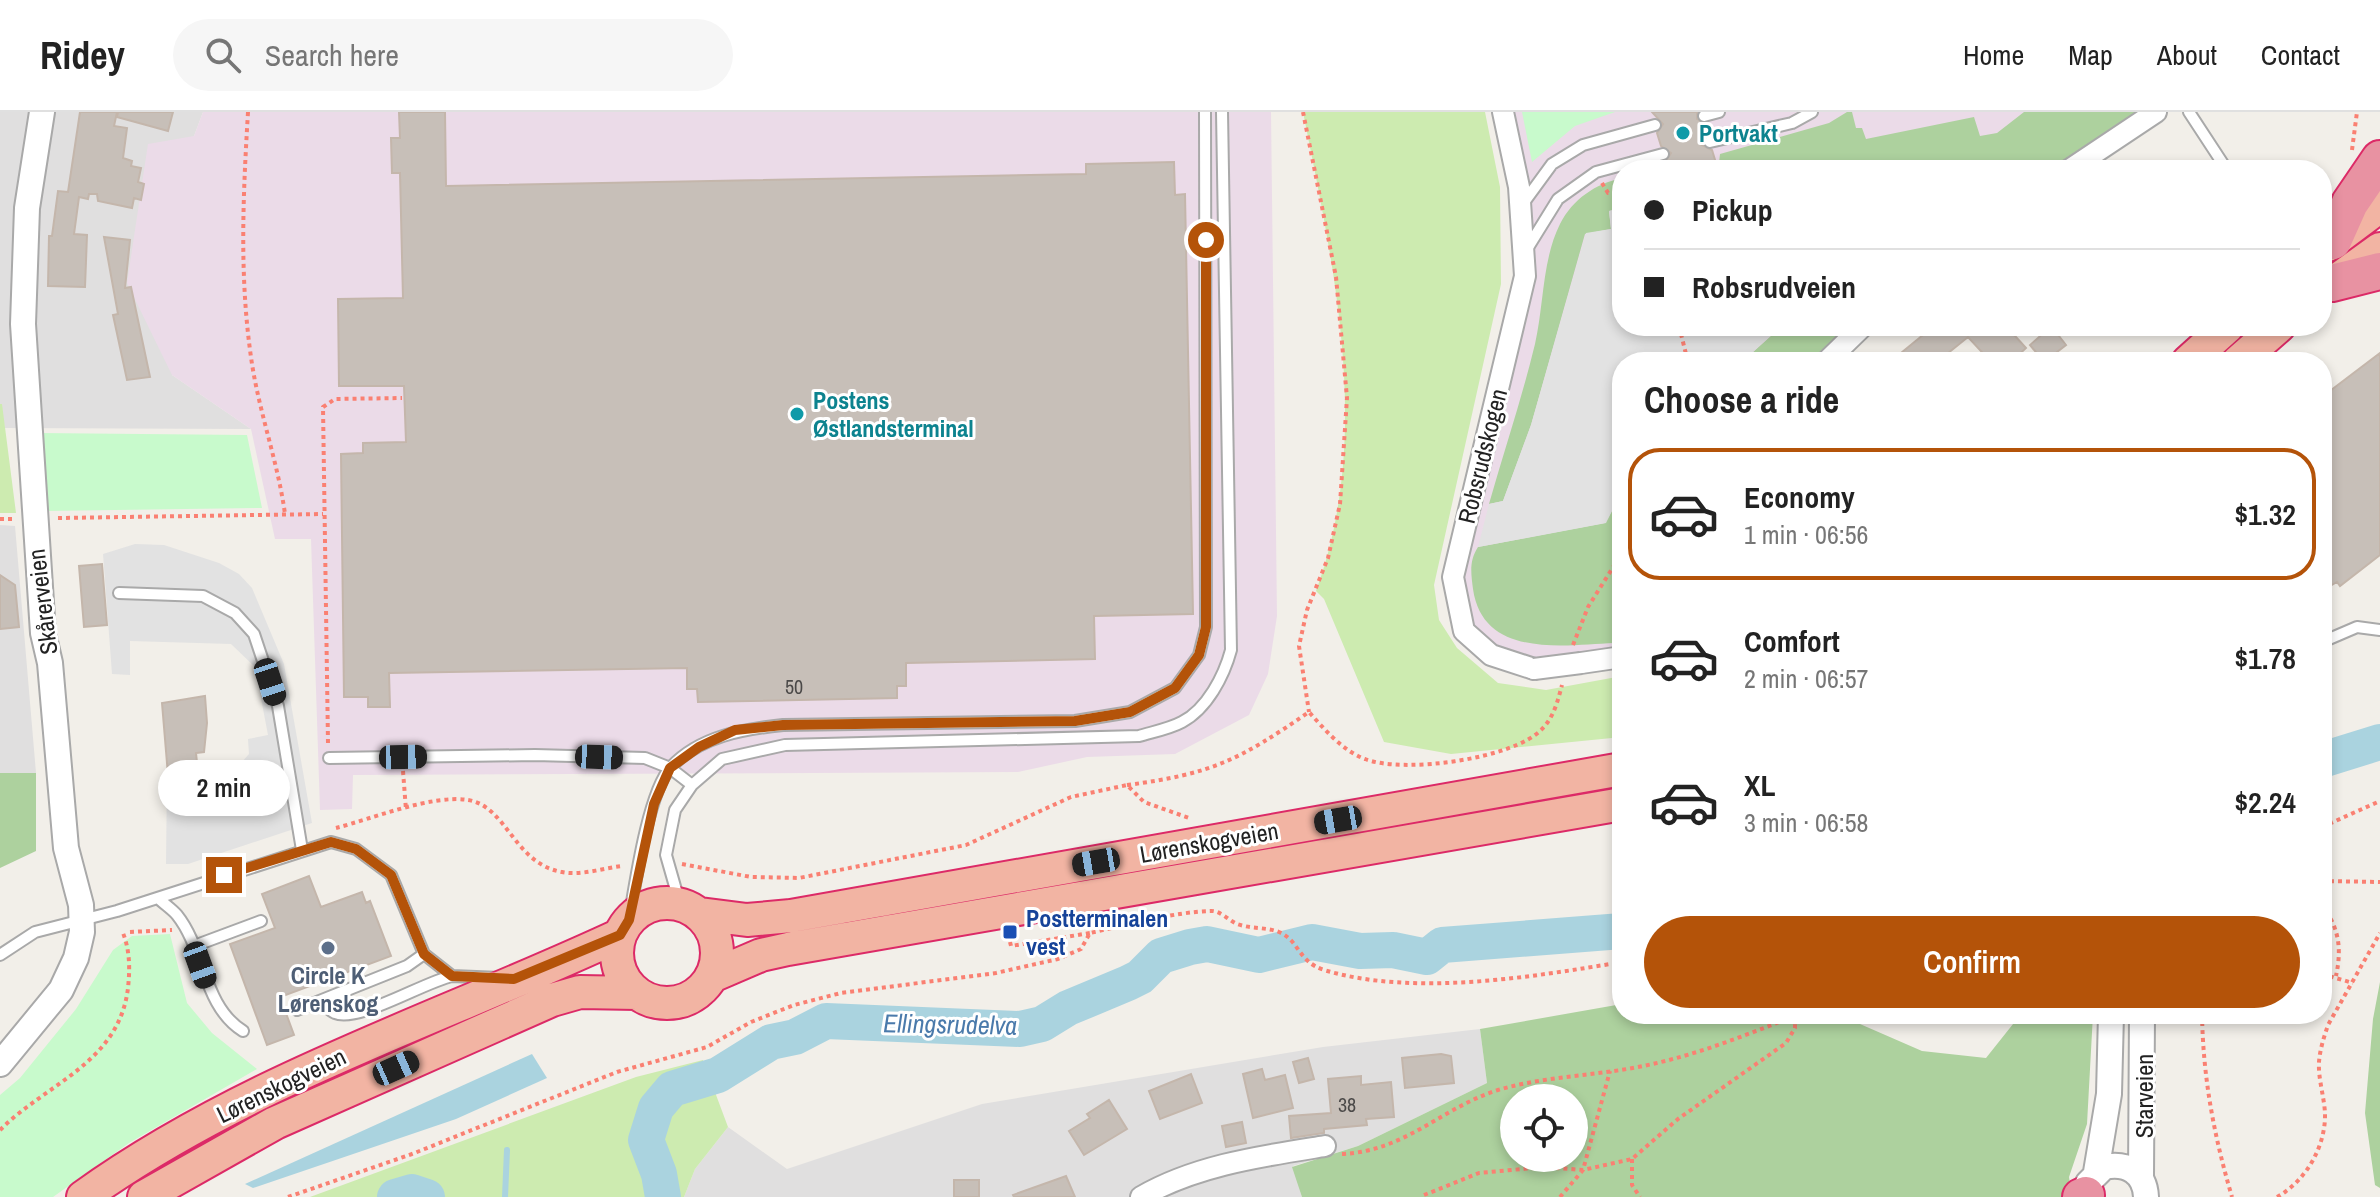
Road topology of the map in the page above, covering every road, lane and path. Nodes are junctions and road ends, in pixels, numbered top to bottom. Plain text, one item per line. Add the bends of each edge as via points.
1 (42, 112) edge
2 (248, 112) edge
3 (1205, 112) edge
4 (1222, 112) edge
5 (1303, 112) edge
6 (1503, 112) edge
7 (1719, 112) edge
8 (1812, 112) edge
9 (2189, 112) edge
10 (2357, 112) edge
11 (2147, 115) edge
12 (1704, 116) dead end
13 (1655, 125) dead end
14 (1710, 142) dead end
15 (1663, 154) dead end
16 (1641, 160) edge
17 (2083, 160) edge
18 (2220, 160) edge
19 (2366, 160) edge
20 (1612, 168) edge
21 (1521, 206) junction
22 (2380, 206) edge
23 (2332, 237) edge
24 (2332, 242) edge
25 (2380, 249) edge
26 (1524, 254) junction
27 (2380, 271) edge
28 (2332, 284) edge
29 (2332, 286) edge
30 (1853, 336) edge
31 (2217, 336) edge
32 (2268, 336) edge
33 (1836, 352) edge
34 (2199, 352) edge
35 (2249, 352) edge
36 (402, 398) dead end
37 (285, 514) junction
38 (323, 514) junction
39 (22, 518) dead end
40 (53, 518) dead end
41 (0, 519) edge
42 (1612, 569) edge
43 (119, 593) dead end
44 (2380, 630) edge
45 (2332, 638) edge
46 (1612, 657) edge
47 (1576, 658) junction
48 (1564, 678) dead end
49 (1309, 712) junction
50 (403, 757) junction
51 (329, 758) joint
52 (670, 768) junction
53 (1612, 771) edge
54 (692, 785) junction
55 (1127, 785) junction
56 (2380, 801) edge
57 (1612, 806) edge
58 (406, 810) junction
59 (2332, 823) edge
60 (1195, 827) dead end
61 (330, 830) dead end
62 (302, 850) junction
63 (682, 864) dead end
64 (625, 865) dead end
65 (2332, 881) edge
66 (2380, 882) edge
67 (158, 898) junction
68 (690, 909) junction
69 (2332, 919) edge
70 (83, 920) junction
71 (261, 921) dead end
72 (624, 928) junction
73 (185, 929) junction
74 (130, 932) dead end
75 (123, 933) dead end
76 (1090, 933) junction
77 (2380, 933) edge
78 (1010, 942) dead end
79 (194, 946) junction
80 (424, 954) junction
81 (0, 955) edge
82 (1612, 963) edge
83 (2332, 975) edge
84 (452, 976) junction
85 (712, 976) junction
86 (2336, 976) junction
87 (514, 979) junction
88 (2353, 983) junction
89 (637, 993) junction
90 (320, 1001) junction
91 (297, 1010) dead end
92 (2332, 1018) edge
93 (1773, 1024) edge
94 (1796, 1024) edge
95 (2111, 1024) edge
96 (2142, 1024) edge
97 (2202, 1024) edge
98 (2329, 1024) edge
99 (243, 1031) dead end
100 (0, 1064) edge
101 (1610, 1071) junction
102 (0, 1130) edge
103 (1325, 1146) joint
104 (1588, 1152) edge
105 (1632, 1159) junction
106 (1588, 1169) edge
107 (1500, 1171) edge
108 (1581, 1172) edge
109 (2144, 1188) edge
110 (2087, 1190) edge
111 (1424, 1195) dead end
112 (83, 1197) edge
113 (144, 1197) edge
114 (288, 1197) edge
115 (1141, 1197) edge
116 (1560, 1197) edge
117 (1640, 1197) edge
118 (2232, 1197) edge
119 (2277, 1197) edge

1 - 70 street, Skårerveien via 27,208 23,324 43,633 66,848
2 - 37 path via 241,226 244,292 253,368
3 - 52 lane via 1206,627 1199,655 1175,688 1130,712 1075,721 735,730
4 - 54 lane via 1231,650 1210,695 1183,722 1139,736 785,745 722,759
5 - 49 path via 1336,277 1347,398 1340,504 1299,646
6 - 21 street, Robsrudskogen
7 - 12 lane
8 - 14 lane via 1792,123
9 - 18 lane
10 - 19 path
11 - 17 street
13 - 21 lane via 1583,145 1552,164
15 - 16 lane
19 - 23 highway
20 - 26 lane via 1596,172 1558,199
21 - 26 street, Robsrudskogen
22 - 24 highway
25 - 28 highway
26 - 47 street, Robsrudskogen, bridge via 1525,276 1453,577 1464,631 1491,655 1534,669
27 - 29 highway
30 - 33 street
31 - 34 highway
32 - 35 highway
36 - 38 path via 335,399 323,407
37 - 38 path
37 - 40 path
38 - 51 path
39 - 41 path
42 - 47 path via 1583,616
43 - 62 lane via 203,596 235,613 254,634 278,706
44 - 45 lane via 2357,627
46 - 47 street, Robsrudskogen
48 - 49 path via 1552,716 1528,741 1491,754 1436,762 1367,760 1341,744
49 - 55 path via 1236,760 1200,773
50 - 51 lane
50 - 52 lane via 645,758
50 - 58 path
52 - 54 lane
52 - 72 lane via 654,804
53 - 68 highway, Lørenskogveien via 791,916 747,920
54 - 68 lane via 675,810 666,855
55 - 60 path via 1137,798 1185,814
55 - 63 path via 1071,797 966,845 865,868 773,879
56 - 59 path
57 - 85 highway, Lørenskogveien via 788,949
58 - 61 path
58 - 64 path via 452,799 477,802 524,853 549,869 581,872
62 - 67 lane
62 - 80 lane via 331,842 356,849 391,875
65 - 66 path
67 - 70 lane
67 - 73 lane
68 - 72 highway via 652,904
68 - 85 highway via 709,924 718,949
69 - 86 path via 2340,953
70 - 81 lane via 35,932
70 - 100 street, Skårerveien via 76,958 61,990
71 - 79 lane
72 - 87 highway, Lørenskogveien
72 - 89 highway via 617,961
73 - 74 path
73 - 79 lane
75 - 102 path via 129,980 115,1032 89,1062
76 - 78 path via 1011,946
76 - 82 path via 1214,907 1239,925 1280,933 1303,960 1358,976 1492,981
76 - 114 path via 1081,949 1046,962 794,1005 707,1047 617,1072
77 - 88 path
79 - 99 lane via 207,984 233,1025
80 - 84 lane
80 - 90 lane
83 - 86 path
84 - 87 lane
84 - 90 lane via 355,1015 336,1014
85 - 89 highway via 696,994 673,1003
86 - 88 path
87 - 112 highway, Lørenskogveien via 261,1093
88 - 92 path
89 - 113 highway, Lørenskogveien via 580,992 552,1000 275,1123
90 - 91 lane
93 - 101 path via 1699,1052
94 - 105 path via 1786,1043 1678,1119
95 - 110 street, Starveien via 2109,1094
96 - 109 street, Starveien
97 - 118 path via 2214,1134
98 - 119 path via 2319,1064 2325,1116 2319,1147 2307,1173
101 - 103 path via 1497,1090 1373,1151 1340,1154
101 - 104 path
103 - 115 street via 1213,1169
105 - 106 path
105 - 117 path via 1632,1185
107 - 111 path via 1479,1173
108 - 116 path
109 - 110 street, Starveien via 2125,1166 2104,1167

